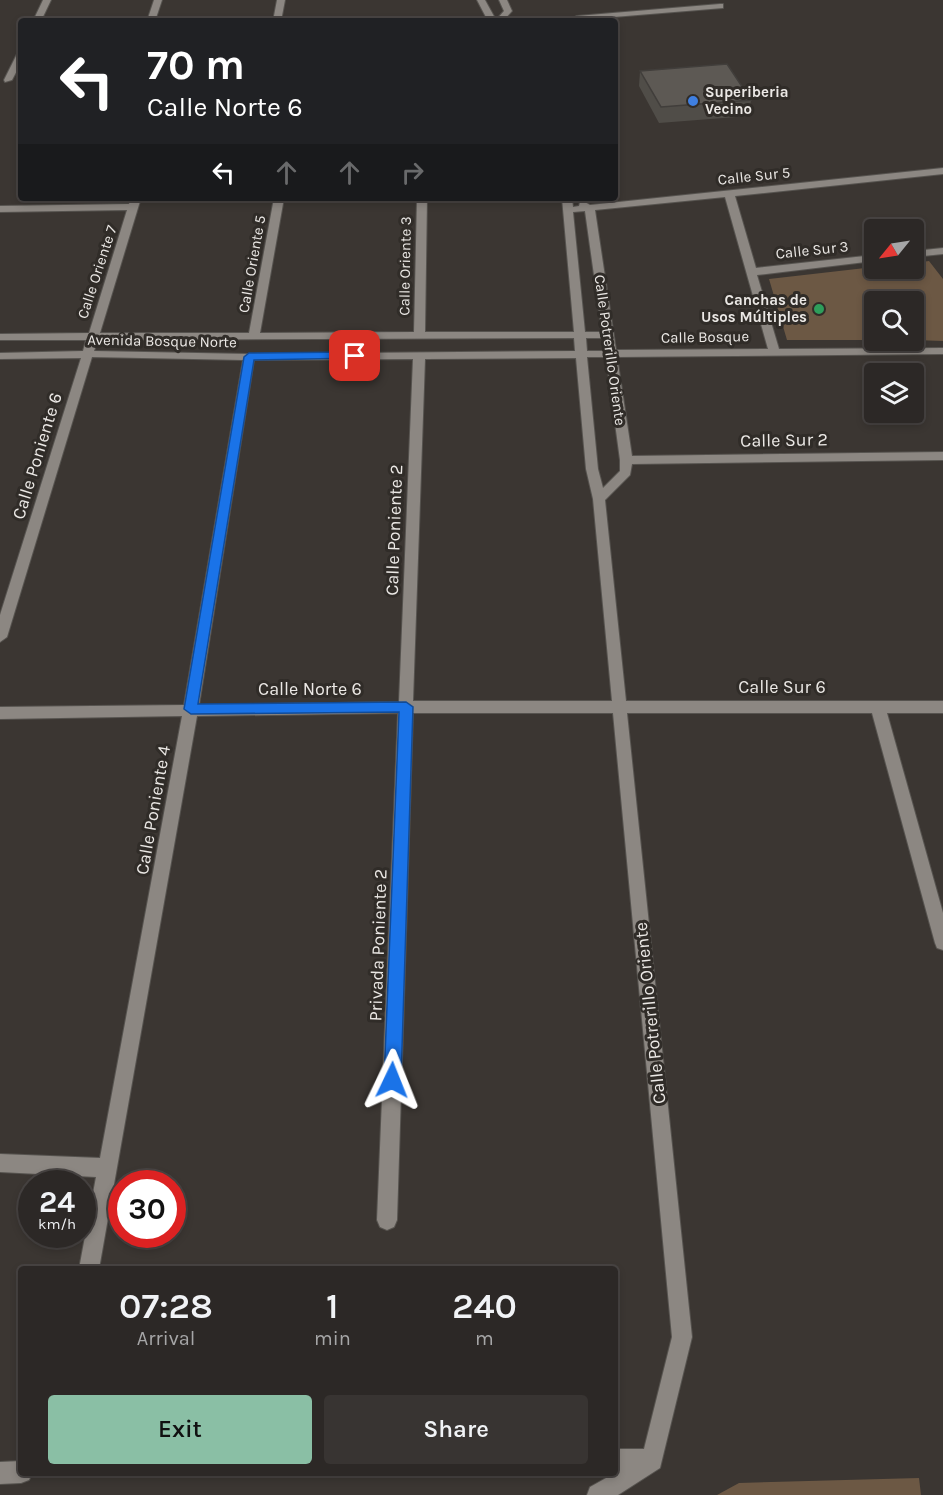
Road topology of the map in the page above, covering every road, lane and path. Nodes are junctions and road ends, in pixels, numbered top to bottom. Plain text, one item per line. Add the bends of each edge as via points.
1 (47, 0) edge
2 (158, 0) edge
3 (281, 0) edge
4 (481, 0) edge
5 (503, 0) edge
6 (640, 0) edge
7 (720, 6) dead end
8 (651, 13) junction
9 (38, 18) edge
10 (152, 18) edge
11 (277, 18) edge
12 (490, 18) edge
13 (502, 18) edge
14 (577, 18) dead end
15 (18, 59) edge
16 (4, 80) edge
17 (943, 171) edge
18 (729, 193) junction
19 (278, 201) edge
20 (422, 201) edge
21 (567, 201) edge
22 (579, 201) edge
23 (135, 202) edge
24 (0, 209) edge
25 (590, 209) junction
26 (568, 210) junction
27 (924, 254) edge
28 (941, 254) edge
29 (864, 259) edge
30 (752, 272) junction
31 (419, 335) junction
32 (579, 335) junction
33 (608, 335) junction
34 (93, 336) junction
35 (254, 336) junction
36 (0, 337) edge
37 (774, 351) junction
38 (943, 351) edge
39 (611, 353) junction
40 (88, 354) junction
41 (581, 354) junction
42 (419, 355) junction
43 (0, 356) edge
44 (249, 357) junction
45 (943, 456) edge
46 (626, 460) junction
47 (599, 499) junction
48 (0, 637) edge
49 (878, 706) junction
50 (406, 707) junction
51 (943, 707) edge
52 (621, 708) junction
53 (191, 709) junction
54 (0, 713) edge
55 (943, 943) edge
56 (0, 1163) edge
57 (108, 1168) junction
58 (387, 1220) dead end
59 (90, 1266) edge
60 (618, 1460) edge
61 (651, 1460) junction
62 (18, 1472) edge
63 (0, 1473) edge
64 (598, 1495) edge

1 - 9 street
2 - 10 street
3 - 11 street
4 - 12 street
5 - 13 street via 508,11
6 - 8 street
7 - 8 street
8 - 14 street
15 - 16 street
17 - 18 street, Calle Sur 5
18 - 25 street, Calle Sur 5
18 - 30 street
19 - 35 street, Calle Oriente 5
20 - 31 street, Calle Oriente 3
21 - 26 street, Calle Potrerillo Oriente
22 - 25 street
23 - 24 street
23 - 34 street, Calle Oriente 7
25 - 26 street, Calle Sur 5
25 - 33 street, Calle Potrerillo Oriente
26 - 32 street, Calle Potrerillo Oriente
27 - 28 street
29 - 30 street, Calle Sur 3
30 - 37 street
31 - 32 street, Avenida Bosque Norte
31 - 35 street, Avenida Bosque Norte
32 - 33 street, Avenida Bosque Norte
32 - 41 street, Calle Potrerillo Oriente
33 - 39 street, Calle Potrerillo Oriente
34 - 35 street, Avenida Bosque Norte
34 - 36 street, Avenida Bosque Norte
34 - 40 street, Calle Oriente 7
37 - 38 street, Calle Bosque
37 - 39 street, Calle Bosque
39 - 41 street, Avenida Bosque Norte
39 - 46 street, Calle Potrerillo Oriente
40 - 43 street, Avenida Bosque Norte
40 - 44 street, Avenida Bosque Norte
40 - 48 street, Calle Poniente 6
41 - 42 street, Avenida Bosque Norte
41 - 47 street, Calle Potrerillo Oriente via 592,469
42 - 44 street, Avenida Bosque Norte
42 - 50 street, Calle Poniente 2
44 - 53 street, Calle Poniente 4
45 - 46 street, Calle Sur 2
46 - 47 street via 626,472
47 - 52 street, Calle Potrerillo Oriente
49 - 51 street, Calle Sur 6
49 - 52 street, Calle Sur 6
49 - 55 street
50 - 52 street, Calle Norte 6
50 - 53 street, Calle Norte 6
50 - 58 street, Privada Poniente 2
52 - 61 street, Calle Potrerillo Oriente via 682,1337
53 - 54 street, Calle Norte 6
53 - 57 street, Calle Poniente 4
56 - 57 street
57 - 59 street, Calle Poniente 4
60 - 61 street
61 - 64 street
62 - 63 street

